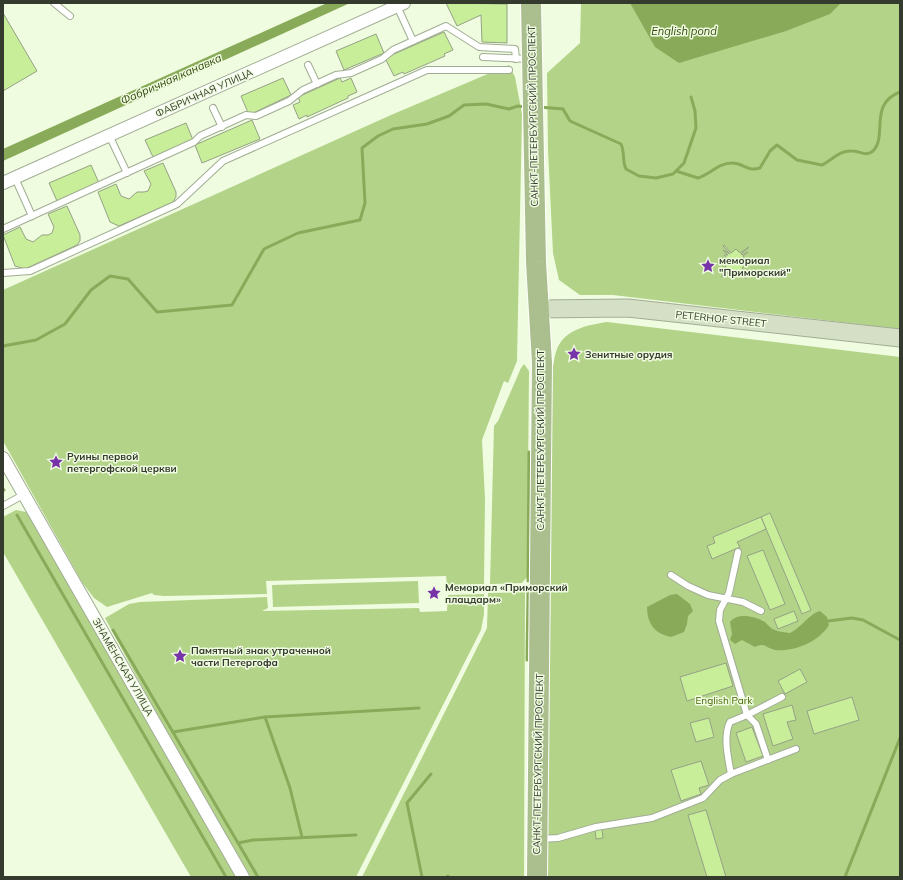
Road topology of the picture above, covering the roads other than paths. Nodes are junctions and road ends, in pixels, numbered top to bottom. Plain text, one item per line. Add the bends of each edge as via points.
1 (54, 3) edge
2 (531, 3) edge
3 (401, 5) edge
4 (70, 16) dead end
5 (413, 40) junction
6 (483, 57) dead end
7 (524, 59) junction
8 (308, 65) dead end
9 (509, 70) dead end
10 (317, 84) junction
11 (214, 108) dead end
12 (222, 127) junction
13 (110, 136) junction
14 (127, 173) junction
15 (15, 178) junction
16 (3, 183) edge
17 (32, 216) junction
18 (3, 229) edge
19 (3, 274) edge
20 (538, 309) junction
21 (900, 338) edge
22 (3, 458) edge
23 (25, 494) junction
24 (3, 506) edge
25 (738, 552) dead end
26 (671, 575) dead end
27 (726, 598) junction
28 (761, 611) dead end
29 (782, 697) dead end
30 (748, 715) junction
31 (796, 749) dead end
32 (768, 760) junction
33 (732, 774) junction
34 (537, 839) junction
35 (243, 877) edge
36 (537, 877) edge

1 - 4 lane
2 - 7 main road, САНКТ-ПЕТЕРБУРГСКИЙ ПРОСПЕКТ
3 - 5 lane
3 - 13 street, ФАБРИЧНАЯ УЛИЦА
5 - 7 lane via 446,26 479,47 516,49
5 - 10 lane via 382,59
6 - 7 lane
7 - 20 main road, САНКТ-ПЕТЕРБУРГСКИЙ ПРОСПЕКТ via 533,107
8 - 10 lane
9 - 19 lane via 427,70 223,162 177,204 30,271
10 - 12 lane via 303,90 289,101 256,116 246,115
11 - 12 lane
12 - 14 lane
13 - 14 lane
13 - 15 street, ФАБРИЧНАЯ УЛИЦА
14 - 17 lane
15 - 16 street, ФАБРИЧНАЯ УЛИЦА
15 - 17 lane
17 - 18 lane
20 - 21 main road via 628,308
20 - 34 main road, САНКТ-ПЕТЕРБУРГСКИЙ ПРОСПЕКТ via 542,363
22 - 23 street, ЗНАМЕНСКАЯ УЛИЦА
23 - 24 lane
23 - 35 street, ЗНАМЕНСКАЯ УЛИЦА
25 - 27 lane
26 - 27 lane via 708,595
27 - 28 lane via 744,602
27 - 30 lane via 720,610 719,621
29 - 30 lane
30 - 32 lane via 756,724
30 - 33 lane via 730,722 726,729 728,761
31 - 32 lane
32 - 33 lane
33 - 34 lane via 720,780 704,798 652,818 596,827 558,838
34 - 36 main road, САНКТ-ПЕТЕРБУРГСКИЙ ПРОСПЕКТ

